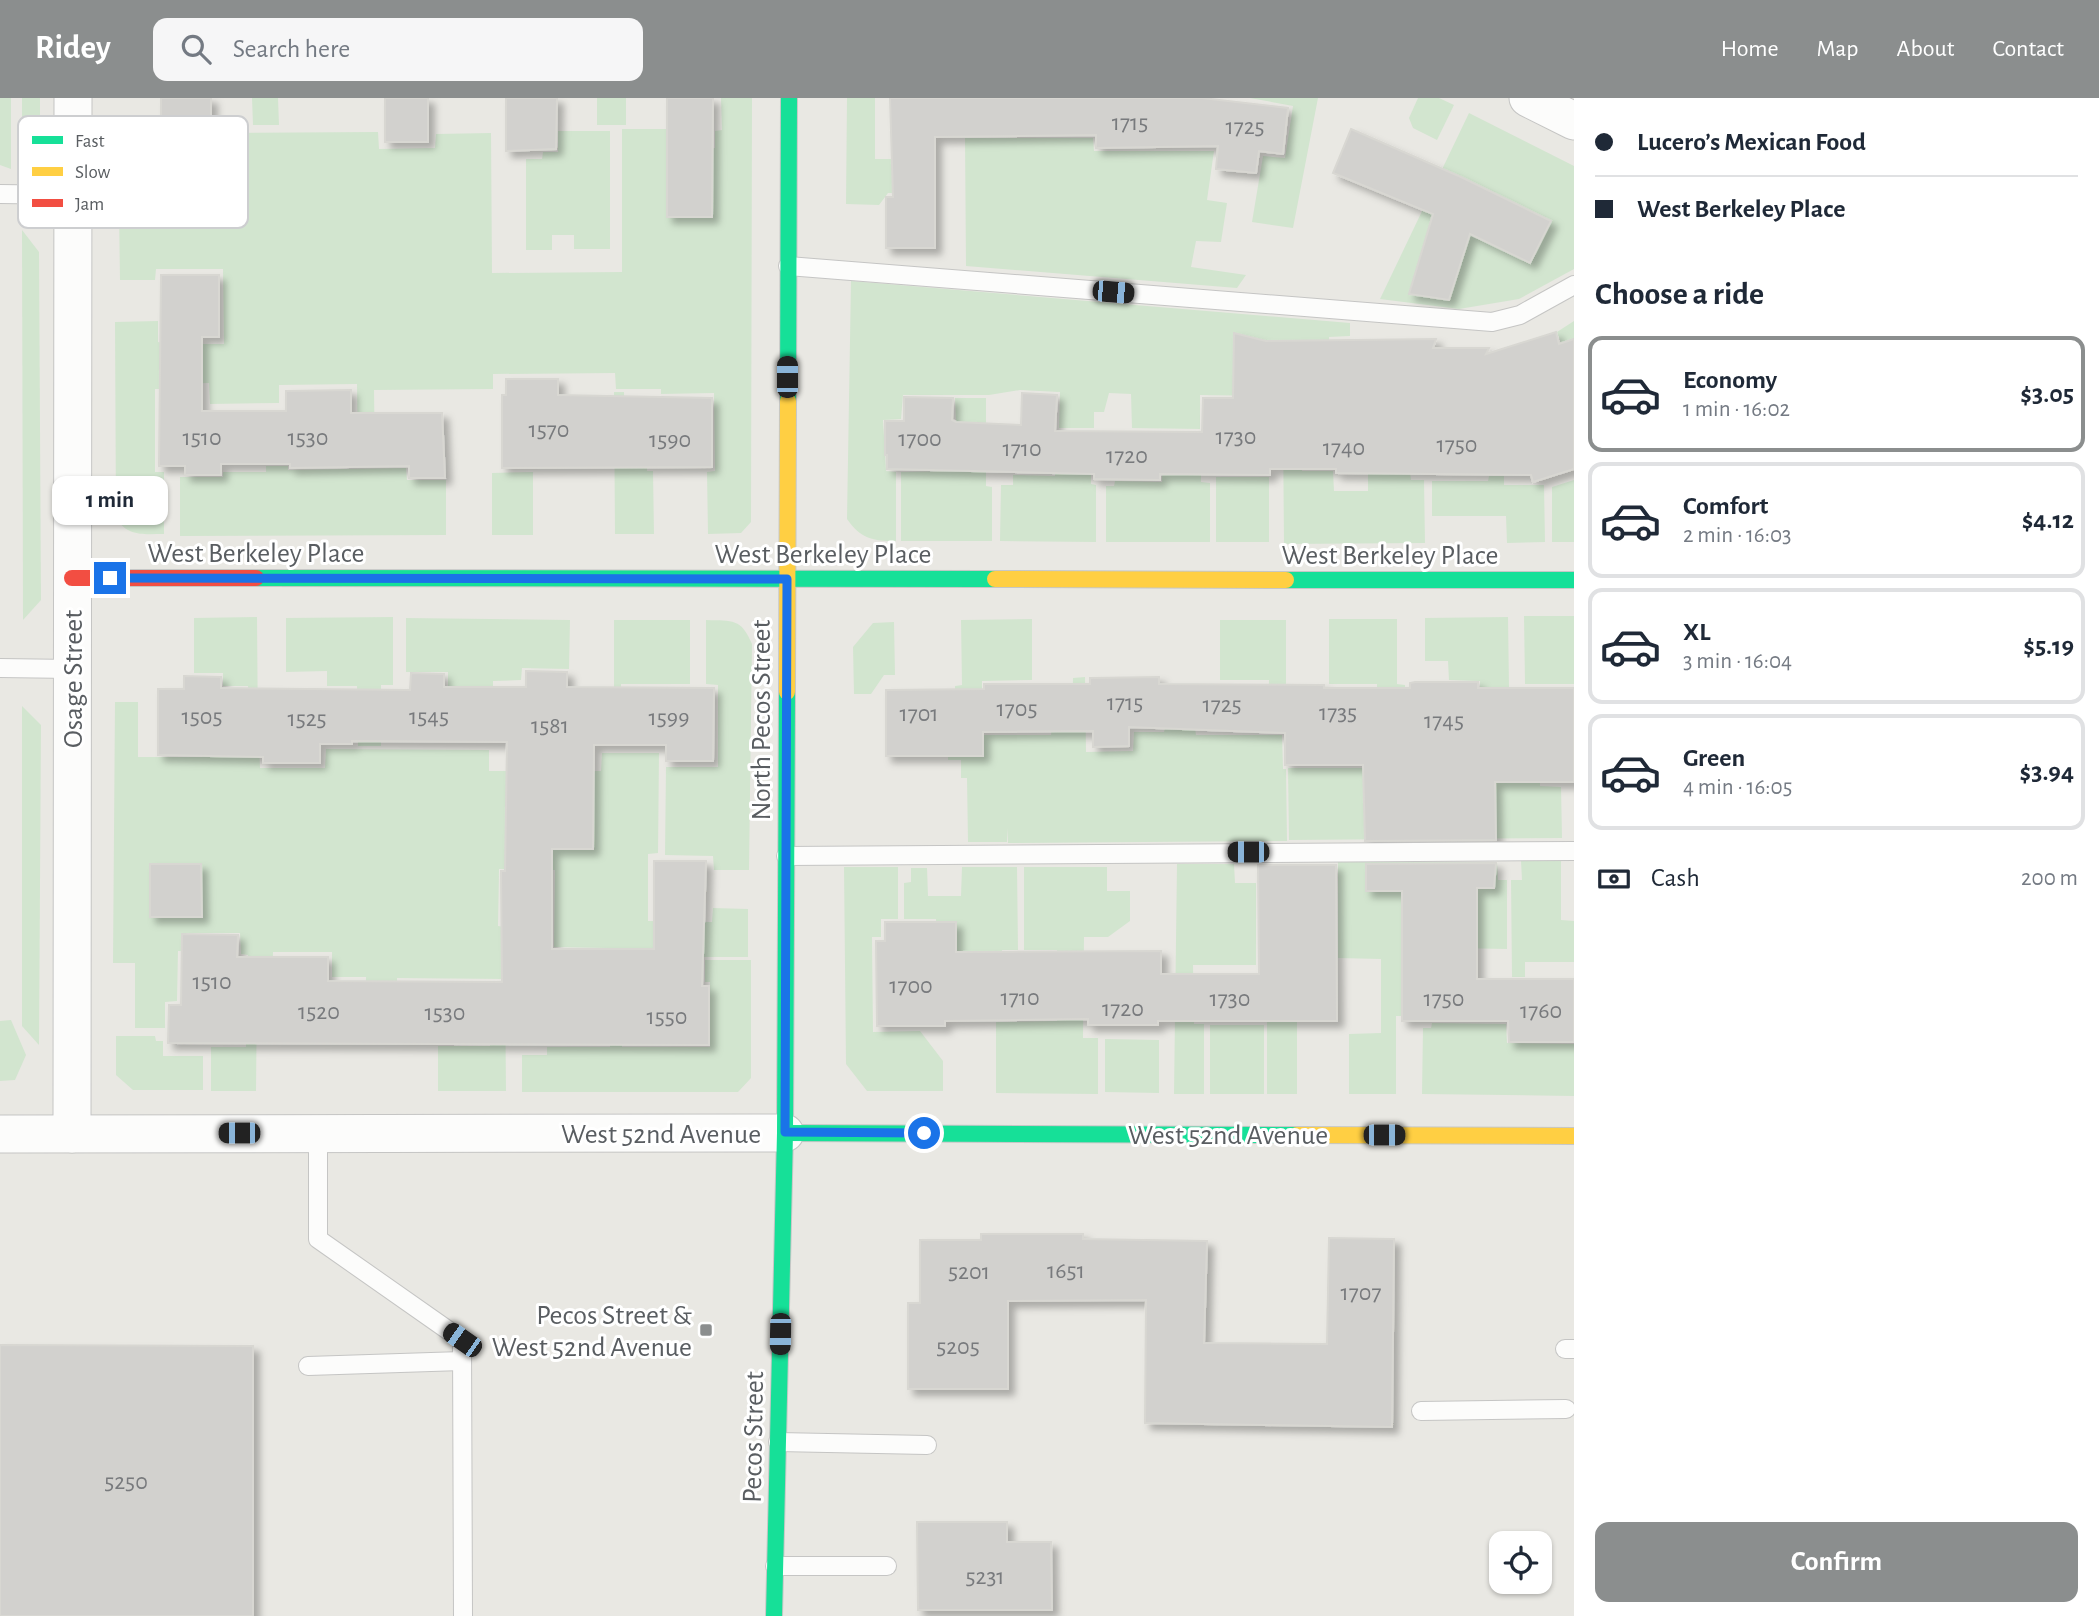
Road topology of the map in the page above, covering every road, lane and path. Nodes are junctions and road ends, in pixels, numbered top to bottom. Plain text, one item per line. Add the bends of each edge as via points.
1 (73, 98) edge
2 (789, 98) edge
3 (1528, 98) edge
4 (73, 116) edge
5 (1574, 121) edge
6 (0, 194) edge
7 (18, 194) edge
8 (73, 228) edge
9 (788, 266) junction
10 (1574, 285) edge
11 (72, 578) junction
12 (787, 579) junction
13 (1574, 580) edge
14 (0, 668) edge
15 (72, 669) junction
16 (1574, 850) edge
17 (786, 856) junction
18 (785, 1132) junction
19 (317, 1133) junction
20 (0, 1134) edge
21 (72, 1134) junction
22 (1574, 1136) edge
23 (462, 1361) junction
24 (309, 1366) dead end
25 (1566, 1409) dead end
26 (1421, 1411) dead end
27 (778, 1443) junction
28 (927, 1445) dead end
29 (775, 1566) junction
30 (887, 1566) dead end
31 (463, 1616) edge
32 (774, 1616) edge

1 - 4 street, Osage Street
2 - 9 street, North Pecos Street
3 - 5 street
6 - 7 lane
8 - 11 street, Osage Street
9 - 10 lane via 1492,322 1520,316
9 - 12 street, North Pecos Street
11 - 12 street, West Berkeley Place
11 - 15 street, Osage Street
12 - 13 street, West Berkeley Place
12 - 17 street, North Pecos Street
14 - 15 lane
15 - 21 street, Osage Street
16 - 17 lane
17 - 18 street, North Pecos Street
18 - 19 street, West 52nd Avenue
18 - 22 street, West 52nd Avenue
18 - 27 street, Pecos Street
19 - 21 street, West 52nd Avenue
19 - 23 lane via 317,1239 462,1340
20 - 21 street, West 52nd Avenue
23 - 24 lane
23 - 31 lane
25 - 26 lane
27 - 28 lane
27 - 29 street, Pecos Street
29 - 30 lane
29 - 32 street, Pecos Street

